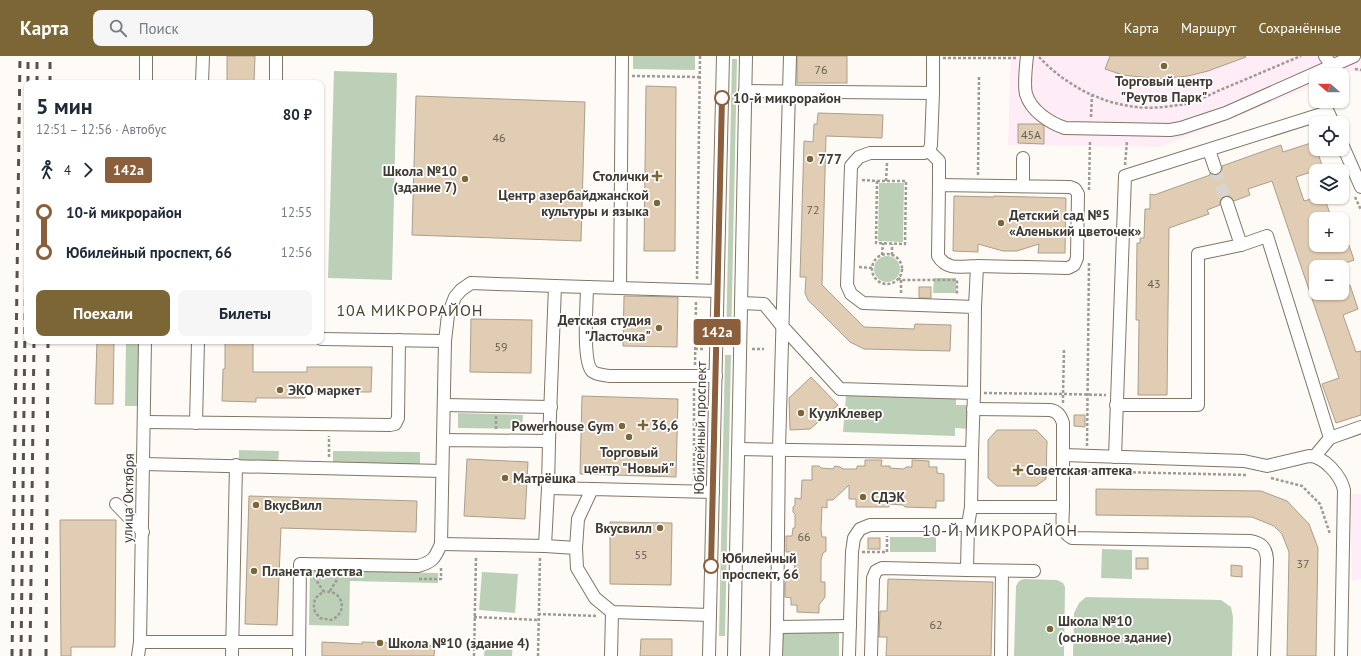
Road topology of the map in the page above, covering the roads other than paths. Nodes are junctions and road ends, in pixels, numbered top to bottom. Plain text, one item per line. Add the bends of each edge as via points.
1 (146, 56) edge
2 (203, 56) edge
3 (276, 56) edge
4 (622, 56) edge
5 (723, 56) edge
6 (746, 56) edge
7 (790, 56) edge
8 (1325, 56) edge
9 (1354, 56) edge
10 (933, 57) edge
11 (1024, 57) edge
12 (1332, 66) junction
13 (1329, 68) edge
14 (146, 80) edge
15 (202, 80) edge
16 (276, 80) edge
17 (1309, 82) edge
18 (745, 91) junction
19 (789, 92) junction
20 (933, 93) junction
21 (1328, 112) edge
22 (1209, 150) junction
23 (929, 151) junction
24 (1347, 156) edge
25 (1023, 158) dead end
26 (1215, 168) tunnel mouth
27 (939, 185) junction
28 (1022, 186) junction
29 (1361, 187) edge
30 (1227, 203) tunnel mouth
31 (1241, 245) junction
32 (977, 266) junction
33 (555, 286) junction
34 (587, 287) junction
35 (620, 288) junction
36 (717, 291) junction
37 (741, 304) junction
38 (975, 307) junction
39 (782, 326) junction
40 (324, 339) edge
41 (399, 340) junction
42 (445, 341) junction
43 (145, 344) edge
44 (198, 344) edge
45 (716, 376) junction
46 (974, 393) junction
47 (1117, 400) junction
48 (444, 405) junction
49 (551, 407) junction
50 (973, 410) junction
51 (144, 422) junction
52 (196, 423) junction
53 (1361, 427) edge
54 (1330, 438) junction
55 (443, 440) junction
56 (550, 441) junction
57 (738, 448) junction
58 (779, 449) junction
59 (972, 453) junction
60 (1063, 455) junction
61 (1315, 456) junction
62 (1115, 457) junction
63 (144, 464) junction
64 (236, 465) junction
65 (442, 470) junction
66 (548, 488) junction
67 (592, 490) junction
68 (713, 492) junction
69 (116, 504) dead end
70 (971, 507) junction
71 (1063, 507) junction
72 (968, 525) junction
73 (143, 532) junction
74 (441, 544) junction
75 (543, 546) junction
76 (576, 548) junction
77 (967, 570) junction
78 (1002, 571) junction
79 (1034, 571) dead end
80 (612, 615) junction
81 (710, 615) junction
82 (850, 626) junction
83 (777, 627) junction
84 (140, 642) junction
85 (299, 642) junction
86 (232, 643) junction
87 (138, 656) edge
88 (232, 656) edge
89 (299, 656) edge
90 (611, 656) edge
91 (710, 656) edge
92 (734, 656) edge
93 (776, 656) edge
94 (849, 656) edge
95 (871, 656) edge
96 (1000, 656) edge
97 (1264, 656) edge
98 (1341, 656) edge

1 - 14 street
2 - 15 street
3 - 16 street
4 - 35 street
5 - 36 street, Юбилейный проспект
6 - 18 street
7 - 19 street
8 - 12 street
9 - 12 street
10 - 20 street
11 - 17 street via 1026,94 1032,105 1054,124 1065,128 1170,130 1226,113
12 - 13 street
18 - 19 street
18 - 37 street
19 - 20 street
19 - 39 street
20 - 23 street
21 - 22 street
22 - 26 street
22 - 47 street via 1125,176
23 - 27 street via 939,161
23 - 38 street via 865,154 851,166 847,285 857,300 863,304
24 - 29 street
25 - 28 street
27 - 28 street
27 - 32 street via 938,256 942,263 948,266
28 - 32 street via 1075,189 1078,194 1077,258 1074,265 1068,268
30 - 31 street
31 - 47 street via 1198,254 1198,405
31 - 54 street via 1267,236
32 - 38 street
33 - 34 street
33 - 42 street via 471,283 453,295
33 - 49 street
34 - 35 street
34 - 45 street via 586,353 592,371 610,376
35 - 36 street
36 - 45 street, Юбилейный проспект
37 - 39 street via 764,304
37 - 57 street
38 - 46 street
39 - 46 street via 840,390
39 - 58 street
40 - 41 street
41 - 42 street
41 - 52 street via 398,418 395,424
42 - 48 street
43 - 51 street, улица Октября
44 - 52 street
45 - 68 street, Юбилейный проспект
46 - 50 street
47 - 62 street
48 - 49 street
48 - 55 street
49 - 56 street
50 - 59 street
50 - 60 street via 1052,410 1060,416 1063,423
51 - 52 street
51 - 63 street, улица Октября
53 - 54 street
54 - 61 street
55 - 56 street
55 - 65 street
56 - 66 street
57 - 58 street
57 - 92 street
58 - 59 street
58 - 83 street
59 - 70 street
60 - 62 street
60 - 71 street
61 - 62 street via 1267,466 1244,461
61 - 98 street via 1338,475 1344,490
63 - 64 street
63 - 73 street, улица Октября
64 - 65 street
64 - 86 street
65 - 74 street
66 - 67 street
66 - 75 street
67 - 68 street
67 - 76 street via 578,519
68 - 81 street, Юбилейный проспект
69 - 73 street
70 - 71 street
70 - 72 street
71 - 97 street via 1063,528 1065,534 1072,538 1250,541 1263,546 1266,551
72 - 77 street
72 - 82 street via 870,525 860,529 854,538 852,552
73 - 84 street, улица Октября
74 - 75 street
74 - 85 street via 434,559 418,566 300,564
75 - 76 street
76 - 80 street via 577,568 595,598
77 - 78 street
77 - 95 street via 882,568 876,571 873,578
78 - 79 street
78 - 96 street
80 - 81 street
80 - 90 street
81 - 91 street, Юбилейный проспект
82 - 83 street
82 - 94 street
83 - 93 street
84 - 86 street
84 - 87 street, улица Октября
85 - 86 street
85 - 89 street
86 - 88 street

